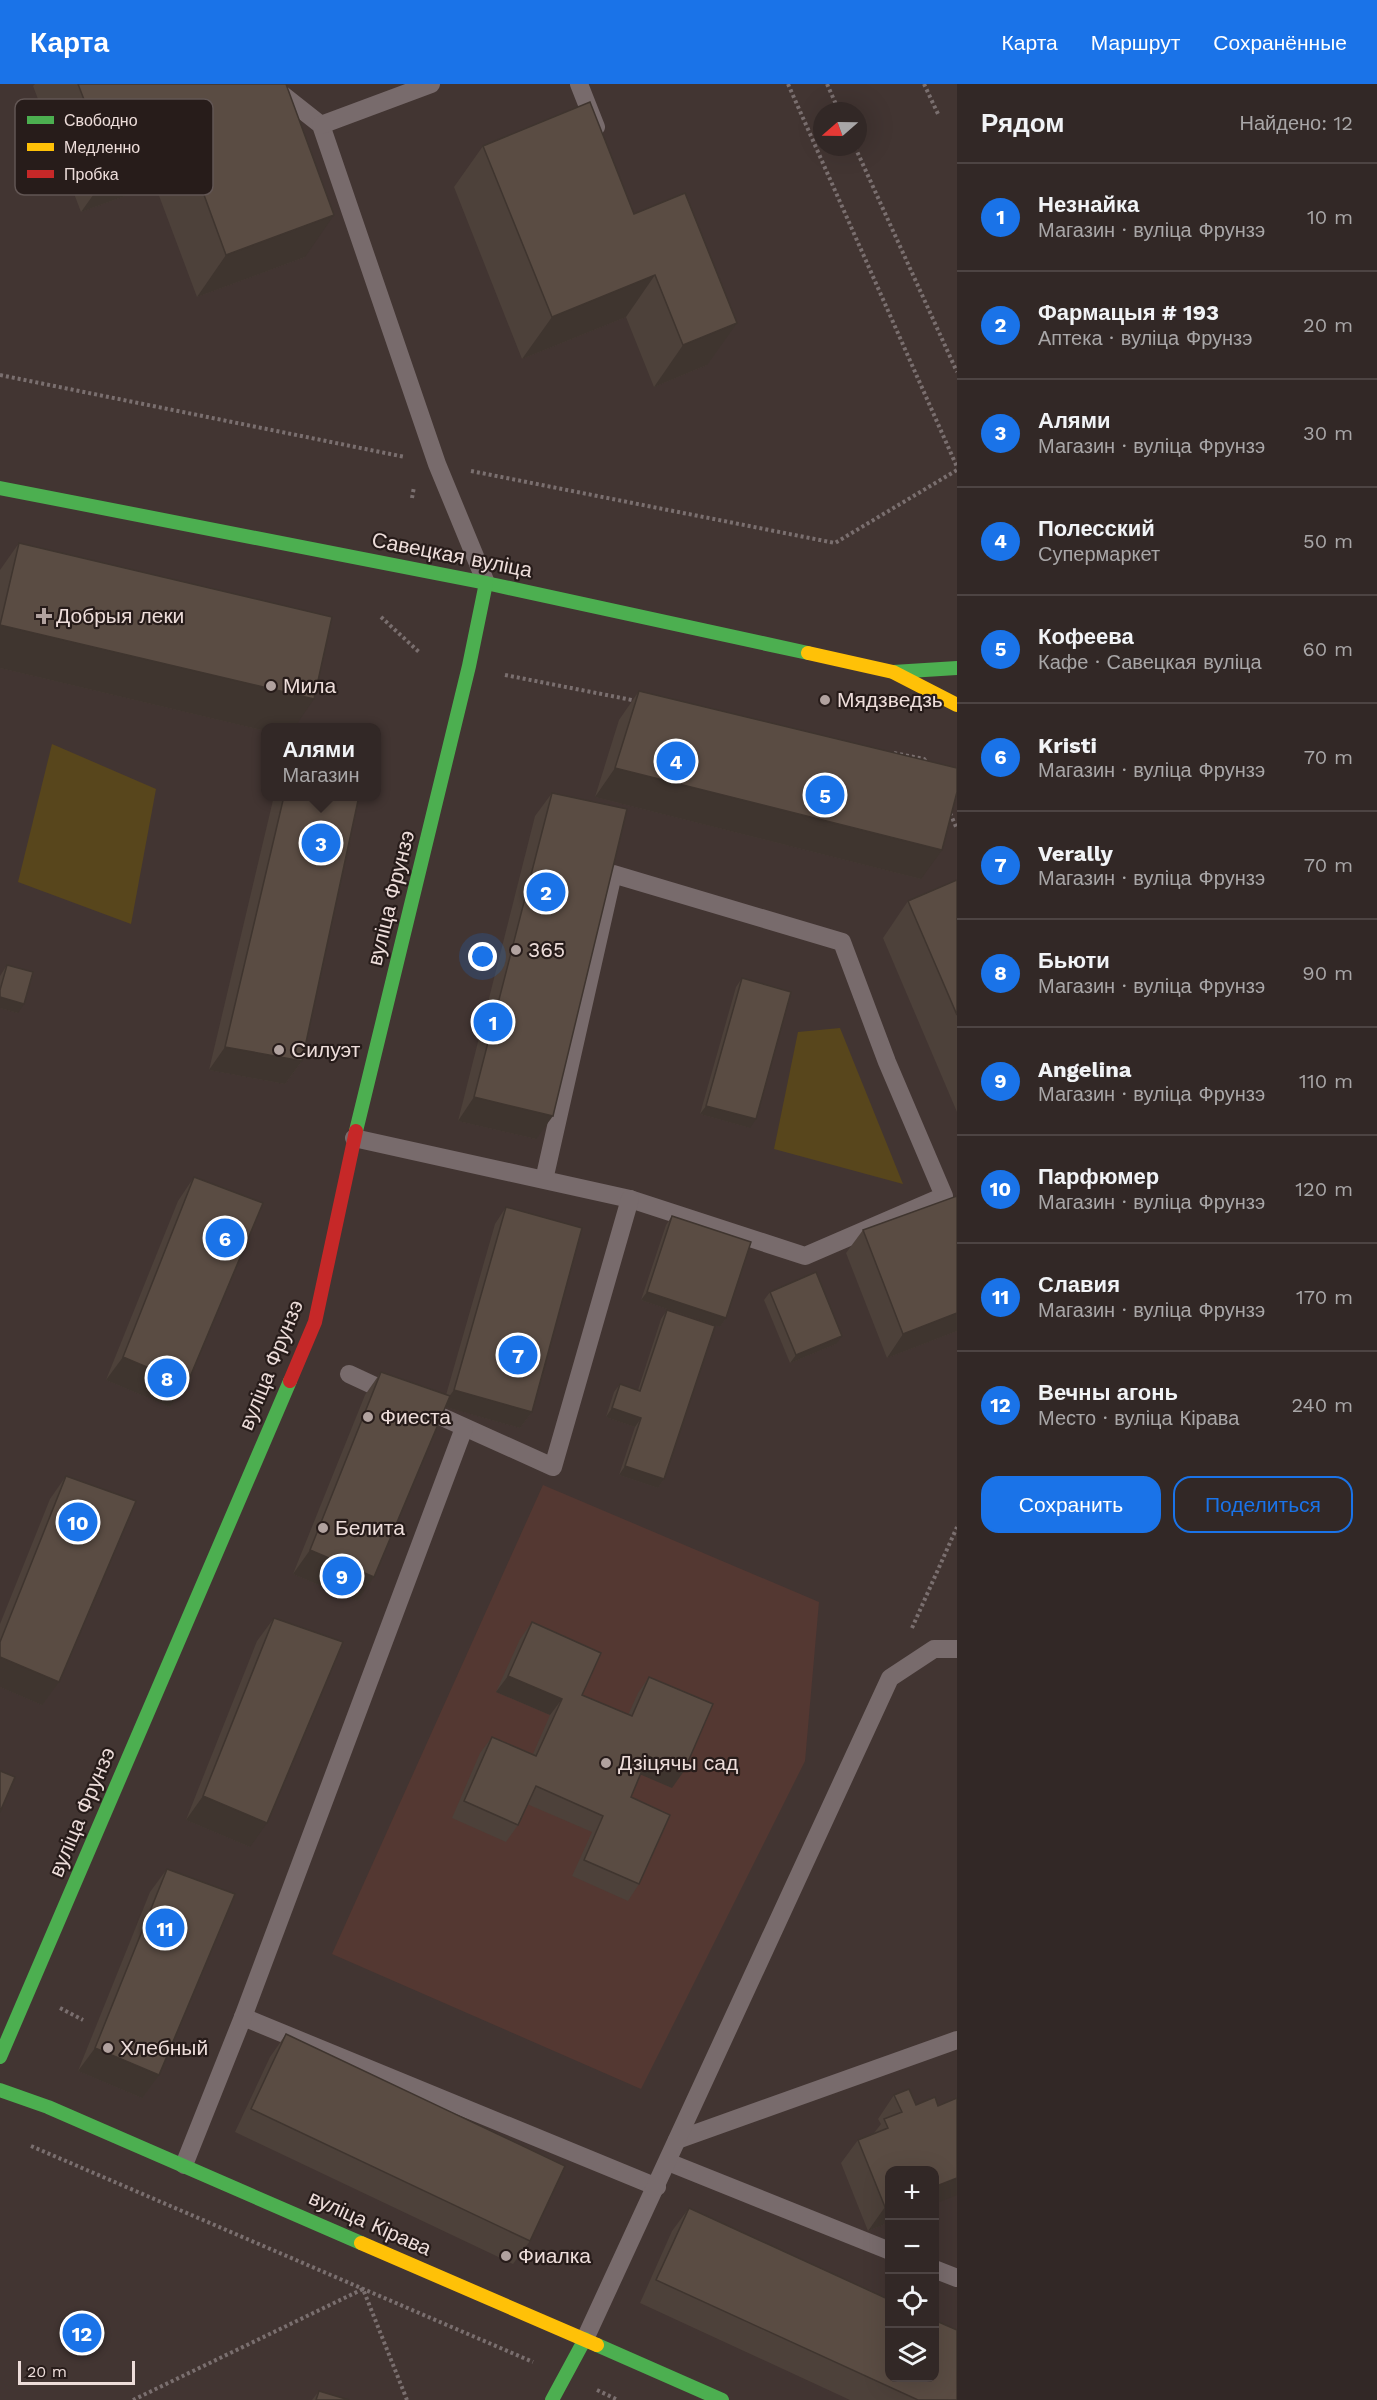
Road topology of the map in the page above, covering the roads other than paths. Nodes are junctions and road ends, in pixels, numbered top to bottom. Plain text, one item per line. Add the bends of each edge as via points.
1 (269, 84) edge
2 (431, 84) edge
3 (579, 84) edge
4 (321, 125) junction
5 (601, 138) edge
6 (0, 488) edge
7 (486, 583) junction
8 (957, 668) edge
9 (893, 672) junction
10 (957, 705) edge
11 (354, 1138) junction
12 (544, 1180) junction
13 (630, 1199) junction
14 (349, 1374) dead end
15 (464, 1428) junction
16 (957, 1649) edge
17 (243, 2017) junction
18 (957, 2040) edge
19 (0, 2057) edge
20 (0, 2090) edge
21 (677, 2140) junction
22 (668, 2163) junction
23 (184, 2165) junction
24 (657, 2187) junction
25 (885, 2249) edge
26 (939, 2271) edge
27 (957, 2278) edge
28 (585, 2339) junction
29 (552, 2400) edge
30 (722, 2400) edge

1 - 4 lane
2 - 4 lane
3 - 5 lane
4 - 7 lane via 437,464
6 - 7 main road, Савецкая вуліца
7 - 9 main road, Савецкая вуліца
7 - 11 main road, вуліца Фрунзэ via 470,666
8 - 9 main road, Савецкая вуліца
9 - 10 main road, Савецкая вуліца
11 - 12 lane
11 - 19 main road, вуліца Фрунзэ via 315,1322
12 - 13 lane
12 - 13 lane via 613,874 842,942 944,1196 805,1256
13 - 15 lane via 553,1467
14 - 15 lane
15 - 17 lane
16 - 21 lane via 934,1649 890,1678
17 - 23 lane
17 - 24 lane
18 - 21 lane
20 - 23 main road, вуліца Кірава
21 - 22 lane
22 - 24 lane
22 - 25 lane
23 - 28 main road, вуліца Кірава
24 - 28 lane
26 - 27 lane
28 - 29 main road
28 - 30 main road, вуліца Кірава

